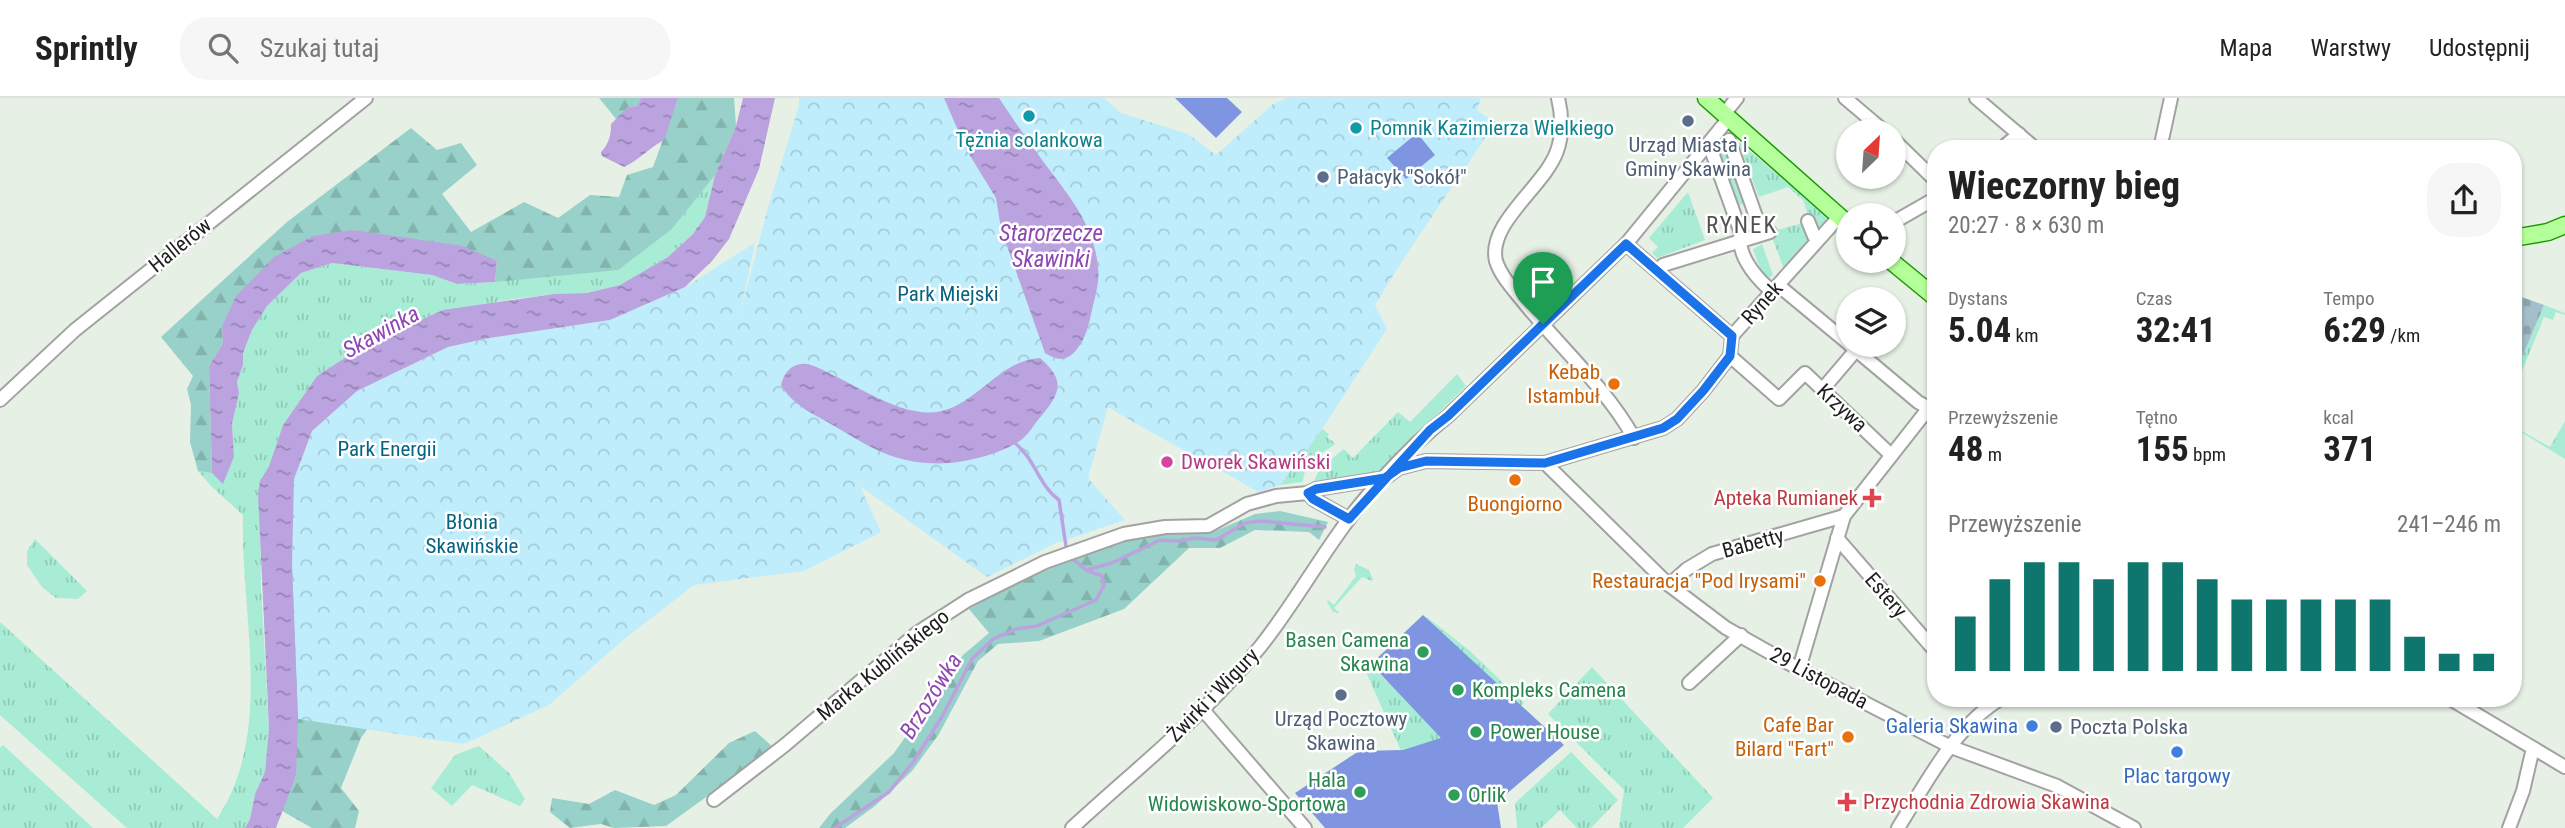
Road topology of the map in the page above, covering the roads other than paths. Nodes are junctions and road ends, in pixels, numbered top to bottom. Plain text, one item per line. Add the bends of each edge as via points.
1 (366, 98) edge
2 (1558, 98) edge
3 (1706, 98) edge
4 (1737, 98) edge
5 (1845, 98) edge
6 (1976, 98) edge
7 (2171, 98) edge
8 (1727, 116) junction
9 (1870, 119) edge
10 (2019, 134) junction
11 (1729, 140) dead end
12 (2011, 140) edge
13 (2026, 140) edge
14 (2162, 140) edge
15 (1710, 147) dead end
16 (1906, 151) edge
17 (1927, 172) edge
18 (1927, 203) edge
19 (1836, 213) edge
20 (1906, 215) edge
21 (1808, 221) dead end
22 (2565, 225) edge
23 (1836, 227) edge
24 (2548, 232) junction
25 (2565, 235) edge
26 (1814, 236) dead end
27 (2522, 236) edge
28 (1739, 241) junction
29 (1626, 244) junction
30 (1663, 265) dead end
31 (1906, 273) edge
32 (1773, 286) junction
33 (1927, 291) edge
34 (1543, 324) junction
35 (1836, 334) edge
36 (1732, 336) junction
37 (1730, 356) junction
38 (1844, 357) edge
39 (1865, 357) edge
40 (1822, 390) junction
41 (0, 400) edge
42 (1927, 406) edge
43 (1927, 415) edge
44 (1631, 433) junction
45 (1422, 439) junction
46 (1891, 455) junction
47 (1426, 461) junction
48 (1545, 463) junction
49 (1385, 478) junction
50 (1308, 493) junction
51 (1843, 516) junction
52 (1349, 519) junction
53 (1837, 538) junction
54 (1669, 584) junction
55 (1741, 635) junction
56 (1927, 642) edge
57 (1799, 669) junction
58 (1689, 683) dead end
59 (1990, 707) edge
60 (2464, 707) edge
61 (1203, 710) junction
62 (1951, 747) junction
63 (2533, 748) junction
64 (2565, 767) edge
65 (714, 800) dead end
66 (1072, 828) edge
67 (1306, 828) edge
68 (1898, 828) edge
69 (2134, 828) edge
70 (2509, 828) edge

1 - 41 street, Hallerów via 75,330
2 - 34 street via 1558,150 1504,225 1495,250 1502,274
3 - 8 main road, Rynek
4 - 8 street
5 - 9 street
6 - 10 street
7 - 14 street
8 - 19 main road, Rynek
8 - 29 street
10 - 12 street
10 - 13 street
11 - 28 street via 1766,233
15 - 28 street, Rynek via 1741,233
16 - 17 street
18 - 20 street
21 - 26 street
22 - 24 main road
23 - 32 street, Rynek
24 - 25 main road
24 - 27 main road
28 - 30 street
28 - 32 street, Rynek via 1753,274
29 - 34 street, Żwirki i Wigury
29 - 36 street, Rynek
31 - 33 main road
32 - 35 street
32 - 36 street, Rynek
34 - 44 street
34 - 45 street, Żwirki i Wigury
36 - 37 street
37 - 40 street, Krzywa via 1779,399 1805,373
37 - 44 street via 1677,419 1663,428
38 - 40 street
39 - 42 street
40 - 46 street, Krzywa
43 - 46 street
44 - 48 street
45 - 47 street
45 - 49 street, Żwirki i Wigury
46 - 51 street
47 - 48 street
47 - 49 street via 1399,468
48 - 54 street, 29 Listopada
49 - 50 street, Marka Kublińskiego
49 - 52 street, Żwirki i Wigury
50 - 52 street
50 - 65 street, Marka Kublińskiego via 1247,504 1208,526 1124,534 1045,562 968,600 917,633
51 - 53 street
51 - 54 street, Babetty via 1712,554
52 - 61 street, Żwirki i Wigury via 1263,643
53 - 56 street, Estery
53 - 57 street
54 - 55 street, 29 Listopada
55 - 57 street, 29 Listopada
55 - 58 street
57 - 62 street, 29 Listopada
59 - 62 street
60 - 63 street
61 - 66 street, Żwirki i Wigury
61 - 67 street
62 - 68 street
62 - 69 street, 29 Listopada via 2057,786
63 - 64 street
63 - 70 street

